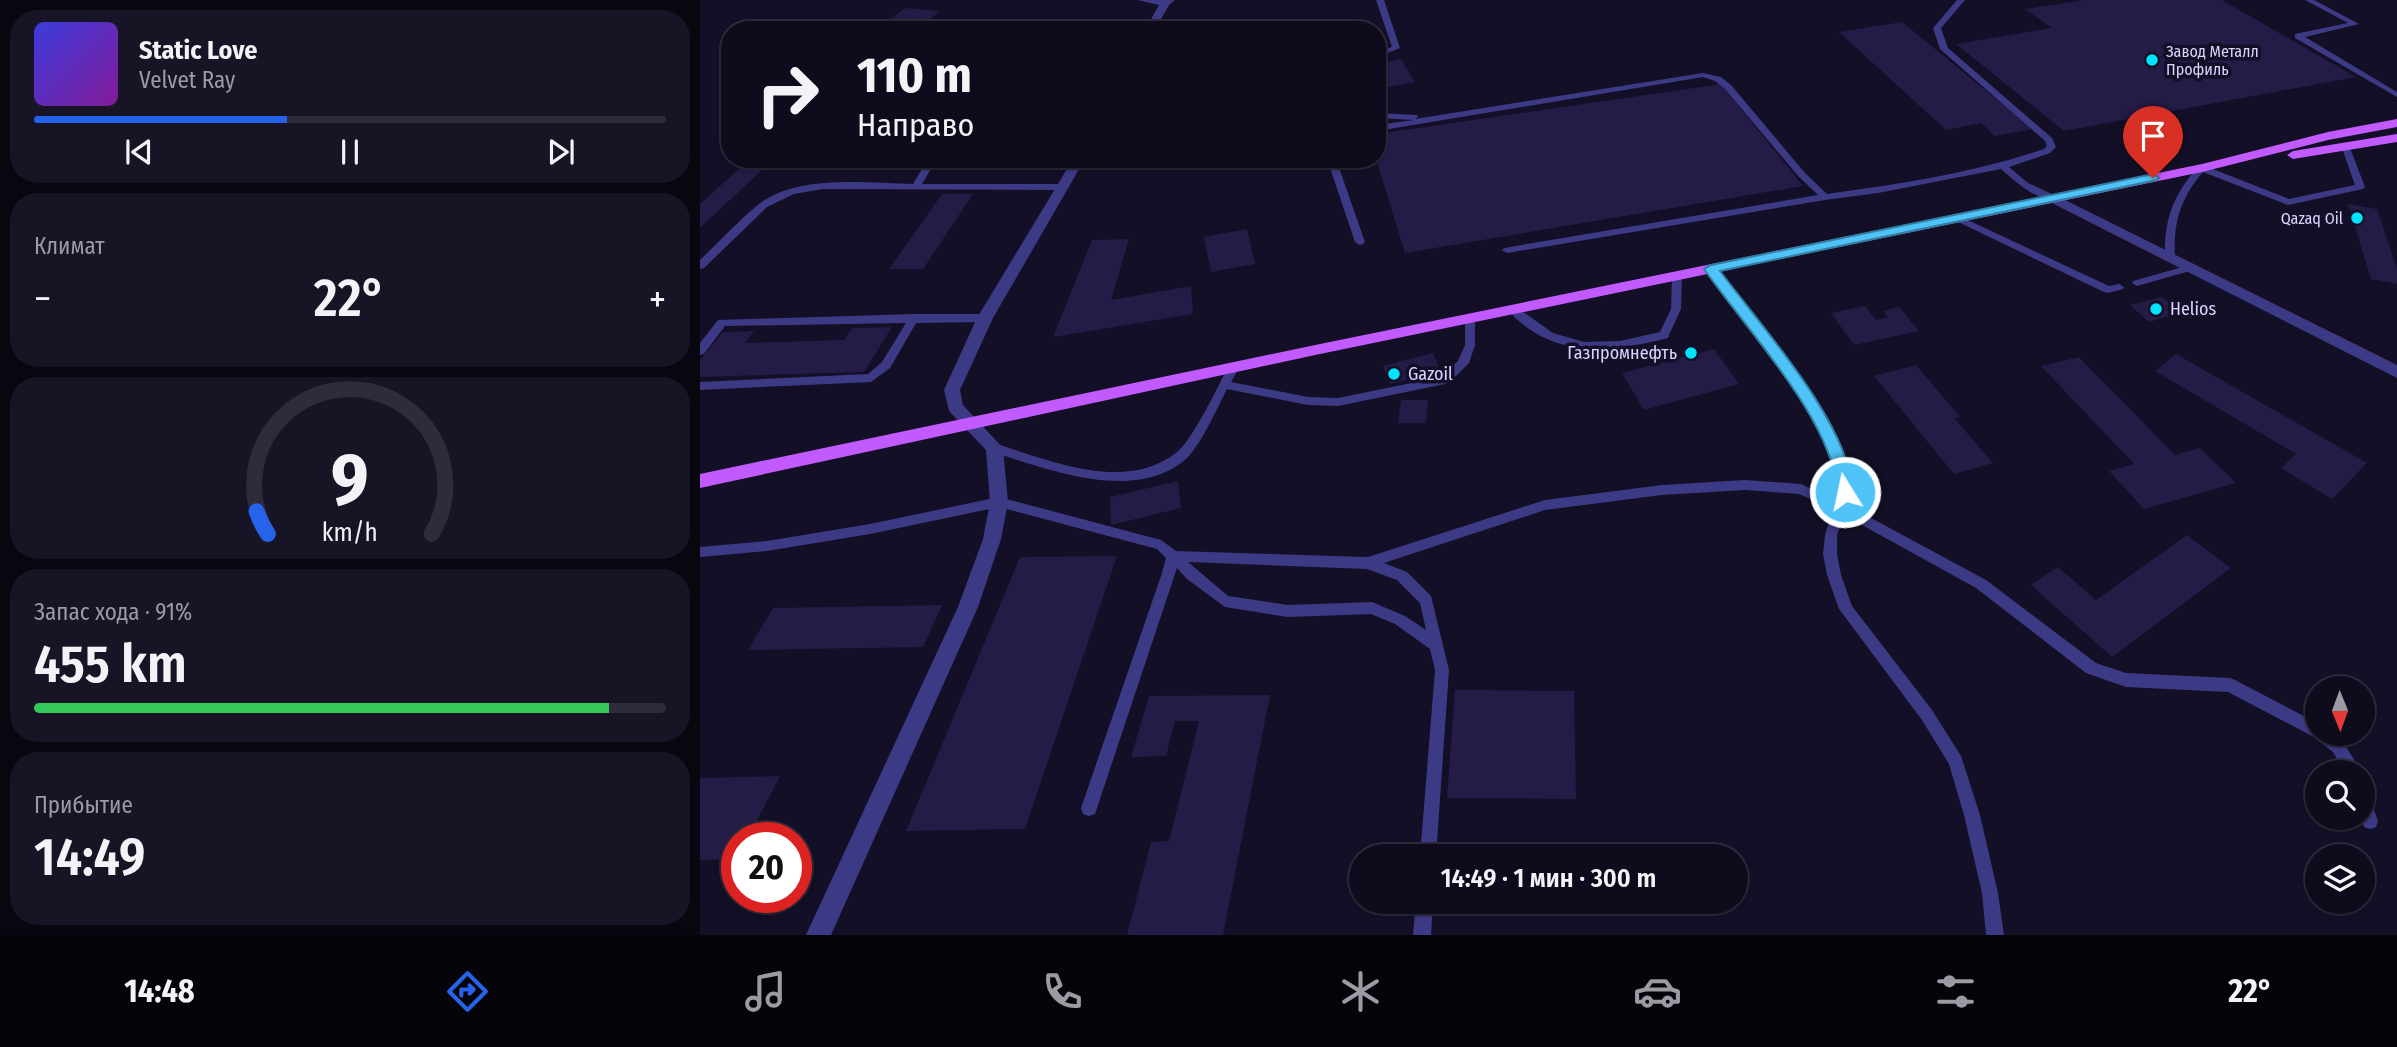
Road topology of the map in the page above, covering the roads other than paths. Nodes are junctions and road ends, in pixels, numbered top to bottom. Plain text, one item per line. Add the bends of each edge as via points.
1 (1142, 0) edge
2 (1380, 0) edge
3 (1961, 0) edge
4 (2309, 0) edge
5 (1167, 1) edge
6 (1155, 21) edge
7 (1386, 52) edge
8 (2397, 96) edge
9 (1386, 115) edge
10 (1439, 118) junction
11 (2397, 123) edge
12 (1386, 127) edge
13 (2397, 138) edge
14 (2346, 148) junction
15 (2003, 166) junction
16 (928, 168) edge
17 (1074, 168) edge
18 (1334, 168) edge
19 (2202, 168) junction
20 (916, 187) junction
21 (1064, 187) junction
22 (1825, 197) junction
23 (2053, 198) junction
24 (1957, 218) junction
25 (1360, 242) dead end
26 (1507, 250) dead end
27 (2170, 256) junction
28 (700, 266) edge
29 (2193, 267) junction
30 (1711, 269) junction
31 (1677, 276) junction
32 (2137, 283) dead end
33 (2119, 287) dead end
34 (1512, 309) junction
35 (914, 318) junction
36 (985, 318) junction
37 (1470, 318) junction
38 (700, 351) edge
39 (1233, 368) junction
40 (2397, 372) edge
41 (1224, 385) junction
42 (700, 386) edge
43 (968, 423) junction
44 (994, 448) junction
45 (700, 481) edge
46 (999, 502) junction
47 (1842, 508) junction
48 (700, 552) edge
49 (1173, 556) junction
50 (1368, 563) junction
51 (1436, 645) junction
52 (2305, 725) edge
53 (1089, 807) dead end
54 (1429, 844) edge
55 (1423, 914) edge
56 (818, 935) edge
57 (1422, 935) edge
58 (1995, 935) edge

1 - 5 street
2 - 7 lane via 1396,48
3 - 15 lane via 1937,29 1944,49 2052,144 2047,151
4 - 8 lane via 2355,24 2298,36
5 - 6 street
9 - 10 lane
10 - 12 lane
10 - 22 lane via 1703,75 1728,87
11 - 19 main road
13 - 14 main road
14 - 19 main road
14 - 19 lane via 2360,187 2288,202
15 - 22 lane
15 - 23 lane via 2025,185
16 - 20 lane
17 - 21 street
18 - 25 lane
19 - 23 main road
19 - 27 lane via 2179,197 2168,229
20 - 21 lane
20 - 28 lane via 823,186 791,192 764,205
21 - 36 street
22 - 26 lane
23 - 24 main road
23 - 27 street
24 - 30 main road
24 - 33 lane via 2108,290
27 - 29 street
29 - 32 lane
29 - 40 street
30 - 31 main road
30 - 47 lane via 1834,442 1844,472
31 - 34 main road
31 - 34 lane via 1675,309 1664,335 1619,346 1566,344 1530,325
34 - 37 main road
35 - 36 lane
35 - 38 lane via 722,323
35 - 42 lane via 886,365 871,378
36 - 43 street via 952,390 955,407
37 - 39 main road
37 - 41 lane via 1463,363 1445,380 1338,402
39 - 41 lane
39 - 43 main road
41 - 44 lane via 1183,455 1153,470 1113,478
43 - 44 street
43 - 45 main road
44 - 46 street
46 - 48 lane via 767,546
46 - 49 lane via 1161,545
46 - 56 street via 992,539 968,607
47 - 50 lane via 1801,489 1745,485 1662,490 1545,505
47 - 52 lane via 1981,584 2091,668 2126,680 2230,685
47 - 58 lane via 1831,535 1830,554 1846,609 1956,761 1990,893
49 - 50 lane
49 - 51 lane via 1225,601 1288,611 1372,607
49 - 53 lane
50 - 51 lane via 1402,576 1426,600
51 - 54 lane via 1442,670
55 - 57 lane

